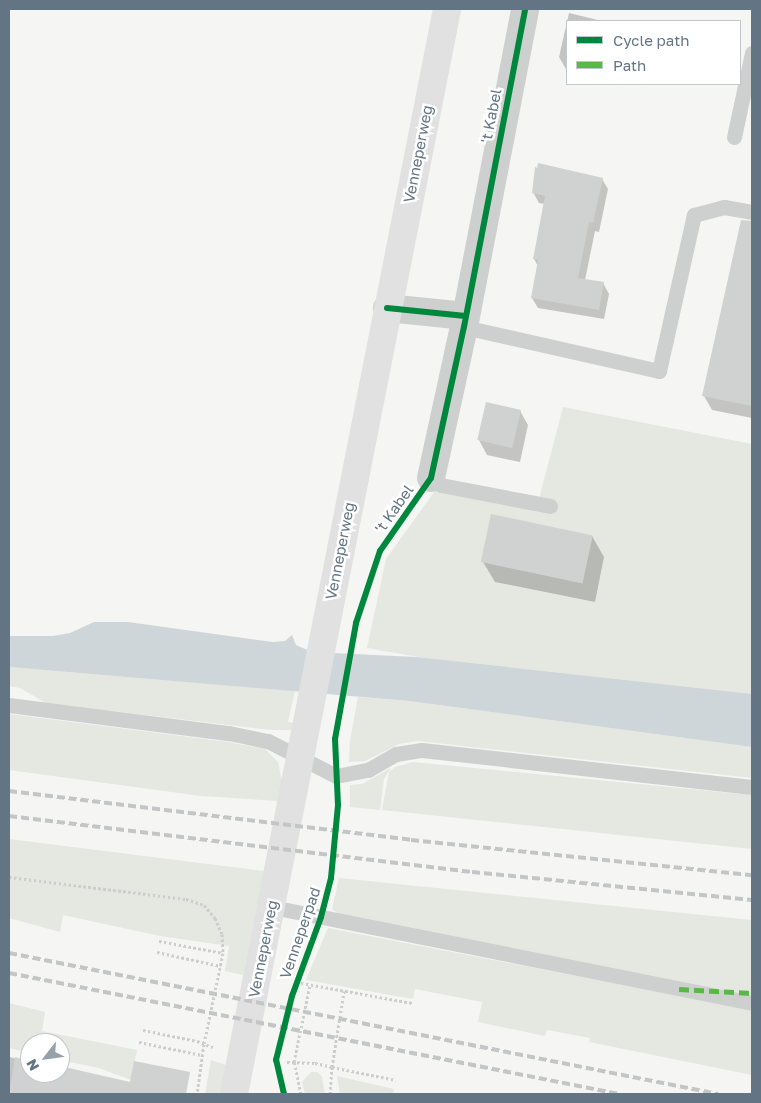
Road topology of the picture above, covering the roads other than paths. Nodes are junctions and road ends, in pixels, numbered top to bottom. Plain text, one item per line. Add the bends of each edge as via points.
1 (447, 9) edge
2 (525, 9) edge
3 (752, 53) edge
4 (734, 137) dead end
5 (752, 212) edge
6 (387, 308) junction
7 (465, 321) junction
8 (431, 478) joint
9 (550, 506) dead end
10 (9, 705) edge
11 (303, 745) junction
12 (752, 787) edge
13 (272, 907) junction
14 (752, 1003) edge
15 (234, 1094) edge

1 - 6 main road, Venneperweg
2 - 7 street, 't Kabel
3 - 4 lane
5 - 7 lane via 724,207 694,215 659,371
6 - 7 street
6 - 11 main road, Venneperweg
7 - 8 street, 't Kabel
8 - 9 lane via 442,485
10 - 11 lane
11 - 12 lane via 336,776 368,770 396,754 422,750
11 - 13 main road, Venneperweg
13 - 14 lane
13 - 15 main road, Venneperweg

